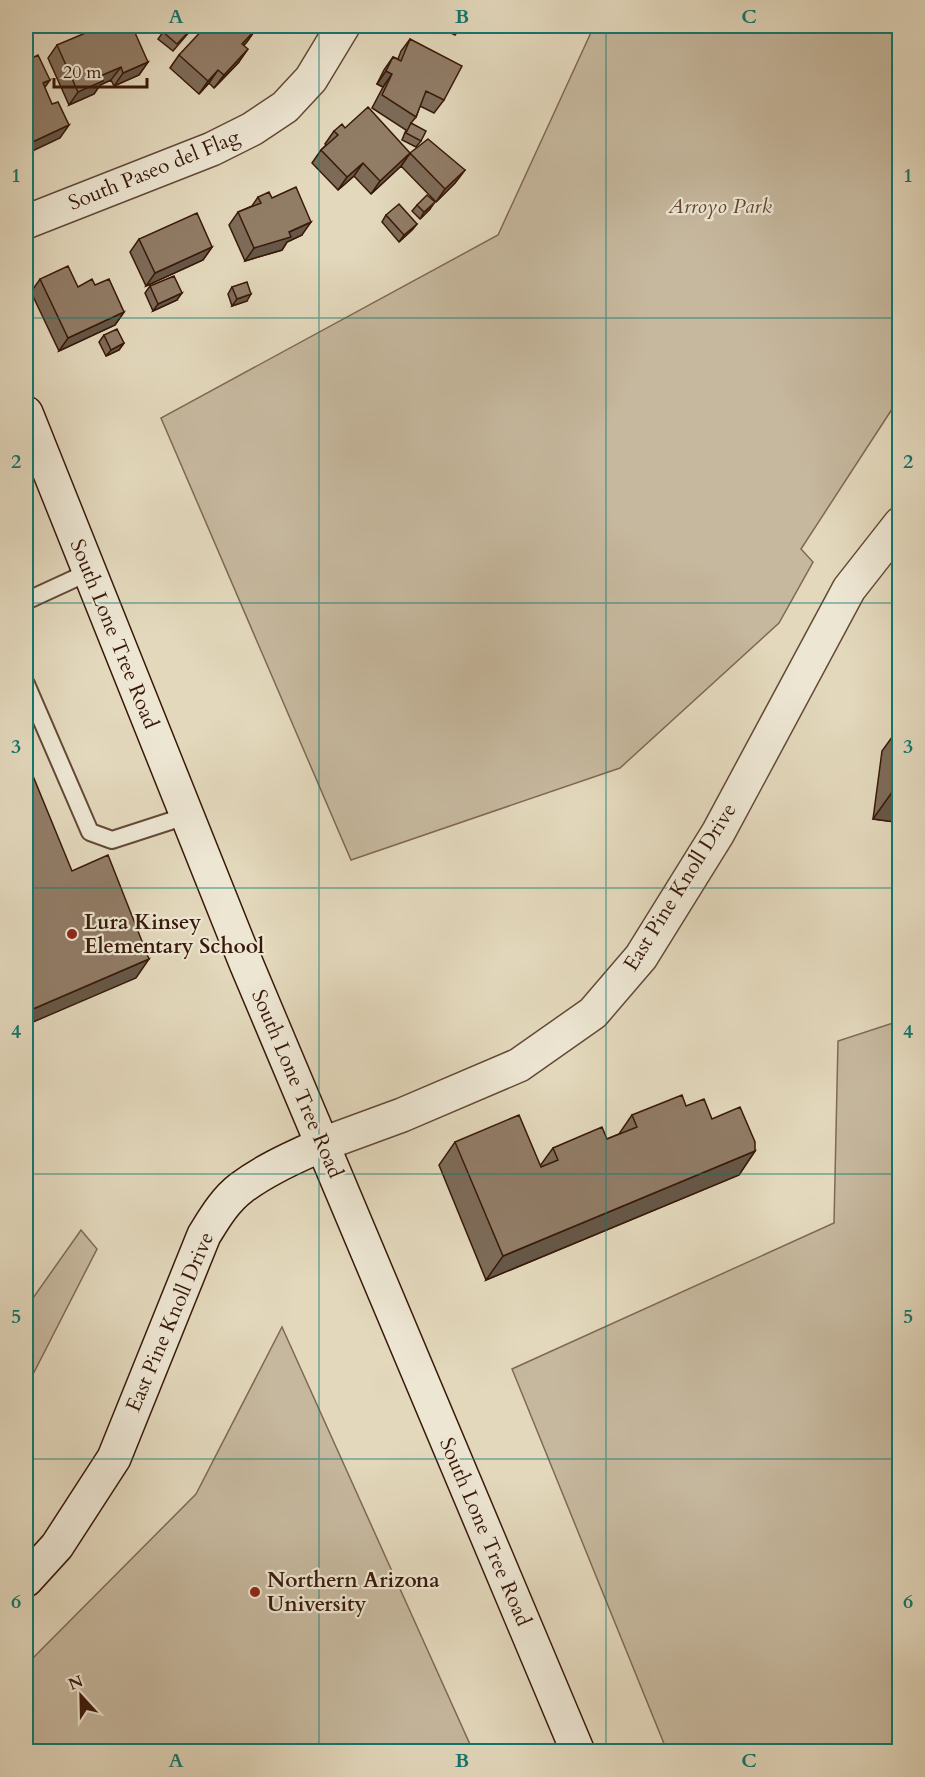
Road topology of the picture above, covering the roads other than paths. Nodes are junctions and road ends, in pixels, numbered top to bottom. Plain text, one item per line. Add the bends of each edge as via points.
1 (343, 26) edge
2 (26, 222) edge
3 (26, 412) edge
4 (900, 524) edge
5 (89, 572) junction
6 (26, 601) edge
7 (26, 684) edge
8 (186, 816) junction
9 (323, 1144) junction
10 (26, 1580) edge
11 (578, 1752) edge

1 - 2 street, South Paseo del Flag via 311,79 285,106 252,129 212,149
3 - 5 street, South Lone Tree Road
4 - 9 street, East Pine Knoll Drive via 849,589 718,833 641,957 593,1013 519,1065
5 - 6 lane
5 - 8 street, South Lone Tree Road
7 - 8 lane via 90,832 112,840
8 - 9 street, South Lone Tree Road
9 - 10 street, East Pine Knoll Drive via 276,1166 240,1189 219,1210 204,1235 114,1458 57,1546
9 - 11 street, South Lone Tree Road

